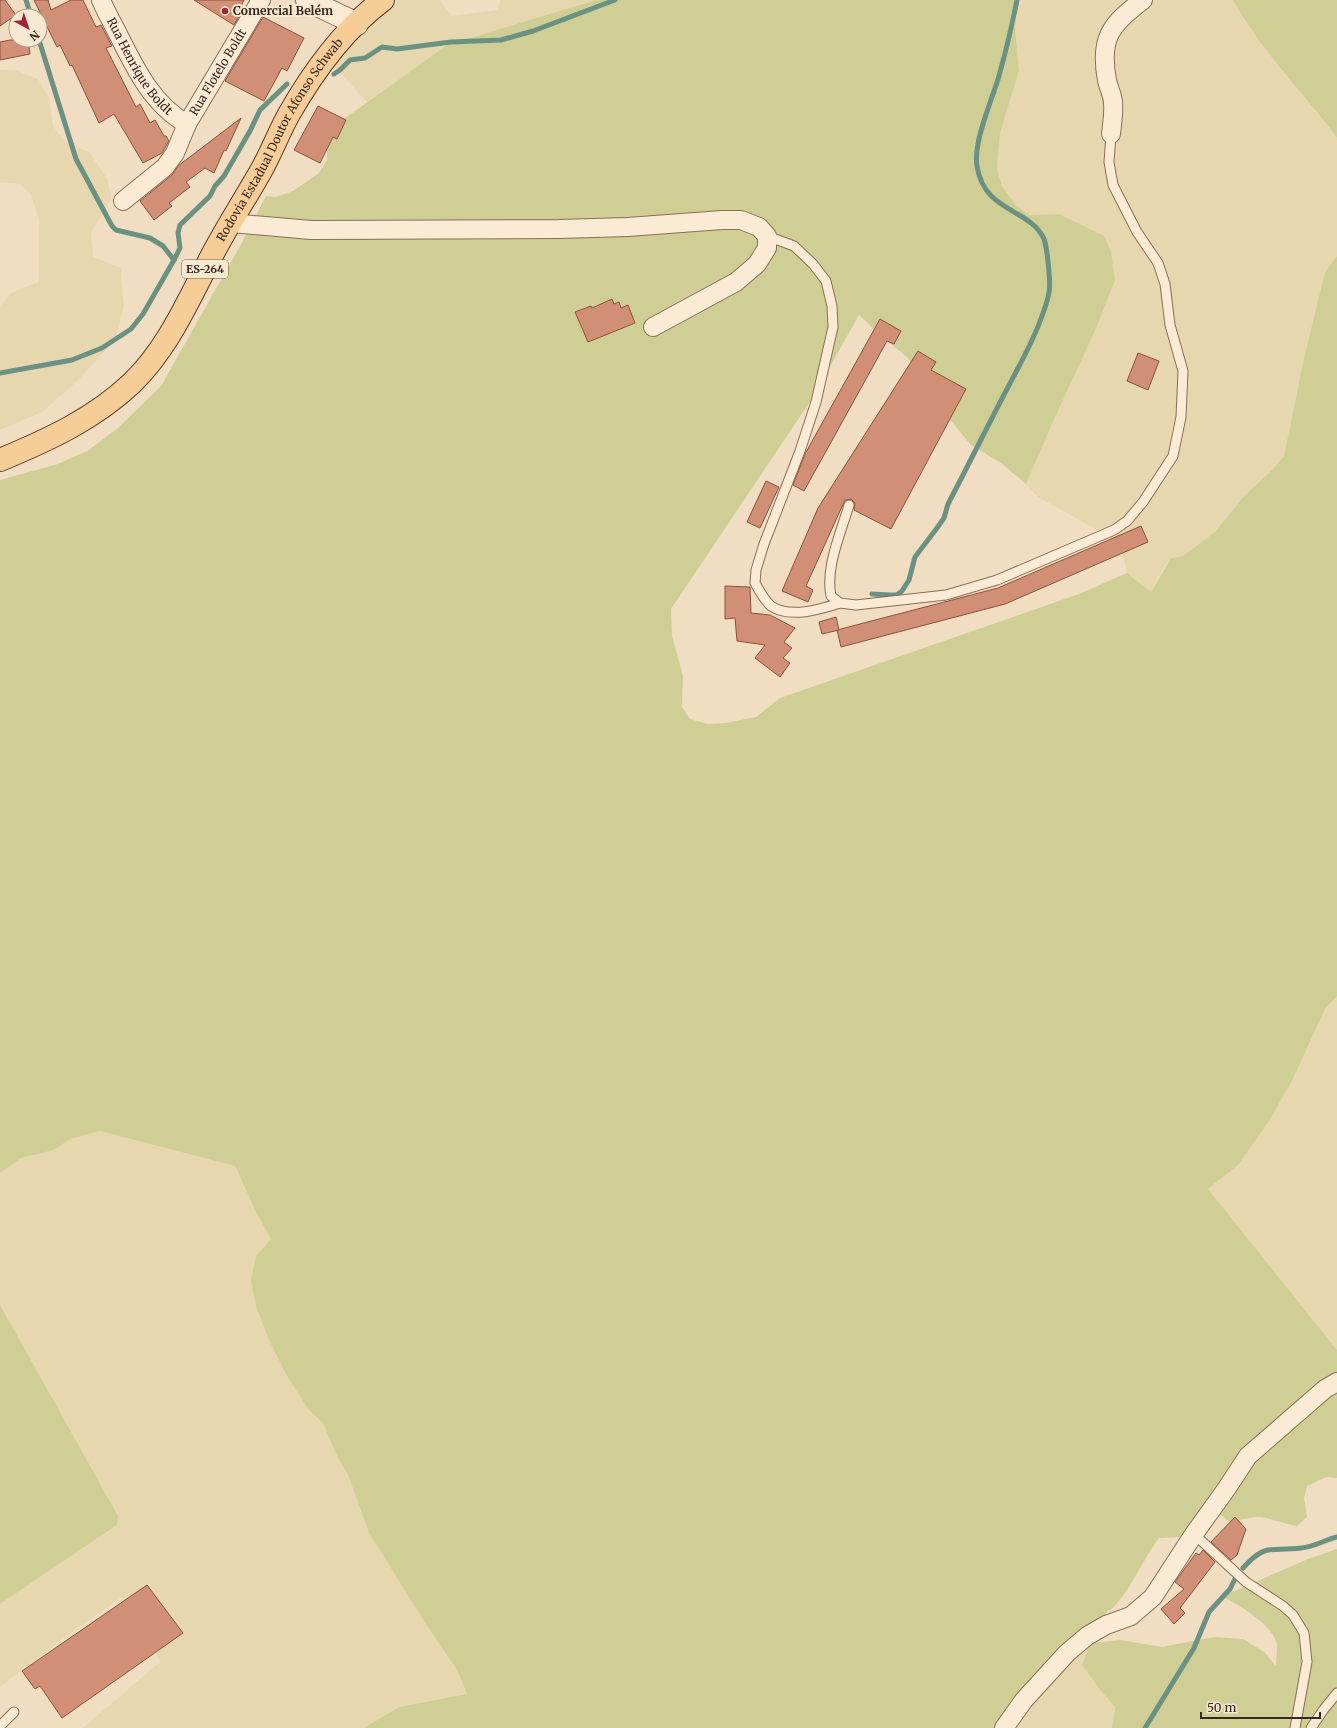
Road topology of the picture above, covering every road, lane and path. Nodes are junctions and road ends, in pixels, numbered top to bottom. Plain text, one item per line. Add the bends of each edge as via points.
1 (101, 0) edge
2 (260, 0) edge
3 (307, 0) edge
4 (383, 0) edge
5 (1143, 0) edge
6 (357, 24) junction
7 (187, 124) junction
8 (1111, 134) joint
9 (123, 201) dead end
10 (231, 223) junction
11 (767, 236) junction
12 (653, 327) dead end
13 (0, 460) edge
14 (849, 505) dead end
15 (840, 603) junction
16 (1337, 1382) edge
17 (1194, 1534) junction
18 (1337, 1693) edge
19 (14, 1712) dead end
20 (0, 1726) edge
21 (1004, 1728) edge
22 (1295, 1728) edge
23 (1311, 1728) edge

1 - 7 street, Rua Henrique Boldt via 142,80 166,109
2 - 7 street, Rua Flotelo Boldt
3 - 6 street
4 - 6 main road, Rodovia Estadual Doutor Afonso Schwab / ES-264
5 - 8 street via 1118,21 1108,34 1105,51 1107,79 1113,103
6 - 10 main road, Rodovia Estadual Doutor Afonso Schwab / ES-264 via 315,71
7 - 9 street, Rua Flotelo Boldt via 175,153 165,167
8 - 15 lane via 1109,162 1113,185 1137,232 1158,263 1165,284 1170,325 1183,371 1181,417 1172,456 1143,502 1127,521 1114,530 997,580 946,596 856,605
10 - 11 street via 311,230 559,229 741,220 759,227
10 - 13 main road, Rodovia Estadual Doutor Afonso Schwab / ES-264 via 176,328 134,381 106,406 90,416 42,442
11 - 12 street via 767,248 757,264 736,282
11 - 15 lane via 794,246 818,269 826,281 832,306 833,327 816,402 764,544 755,583 771,605 782,611 814,611
14 - 15 lane via 829,573 831,596
16 - 17 street via 1248,1456
17 - 21 street via 1143,1607 1131,1616 1106,1625 1087,1636 1066,1653 1024,1700
17 - 22 lane via 1246,1582 1293,1615 1304,1633 1307,1662
18 - 23 lane
19 - 20 lane

